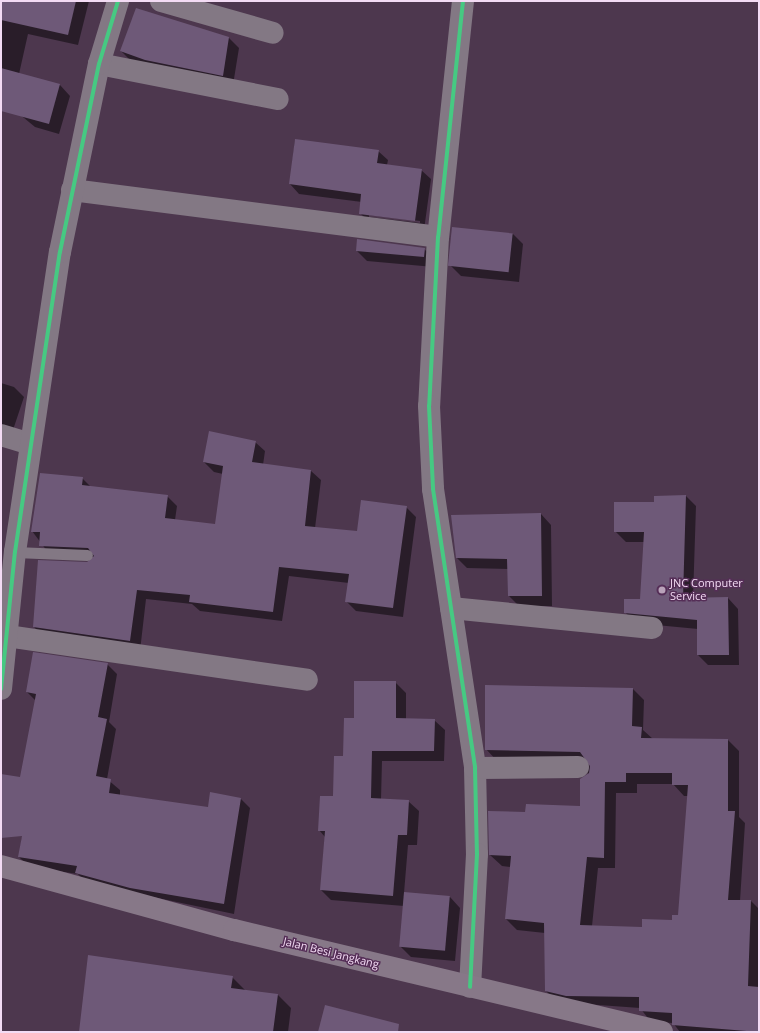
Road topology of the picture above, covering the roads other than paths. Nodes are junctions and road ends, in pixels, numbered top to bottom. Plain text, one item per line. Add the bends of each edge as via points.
1 (118, 1) edge
2 (161, 1) edge
3 (463, 1) edge
4 (273, 33) dead end
5 (100, 64) junction
6 (278, 99) dead end
7 (72, 190) junction
8 (438, 237) junction
9 (1, 435) edge
10 (30, 444) junction
11 (15, 552) junction
12 (88, 555) dead end
13 (451, 608) junction
14 (652, 628) dead end
15 (7, 636) junction
16 (306, 680) dead end
17 (1, 689) edge
18 (578, 767) dead end
19 (475, 768) junction
20 (2, 868) edge
21 (470, 987) junction
22 (662, 1032) edge

1 - 5 street
2 - 4 street
3 - 8 street
5 - 6 street
5 - 7 street
7 - 8 street
7 - 10 street
8 - 13 street via 428,406 433,489
9 - 10 street
10 - 11 street
11 - 12 lane
11 - 15 street
13 - 14 street
13 - 19 street
15 - 16 street
15 - 17 street
18 - 19 street
19 - 21 street via 477,854
20 - 21 main road, Jalan Besi Jangkang via 234,930
21 - 22 main road, Jalan Besi Jangkang

